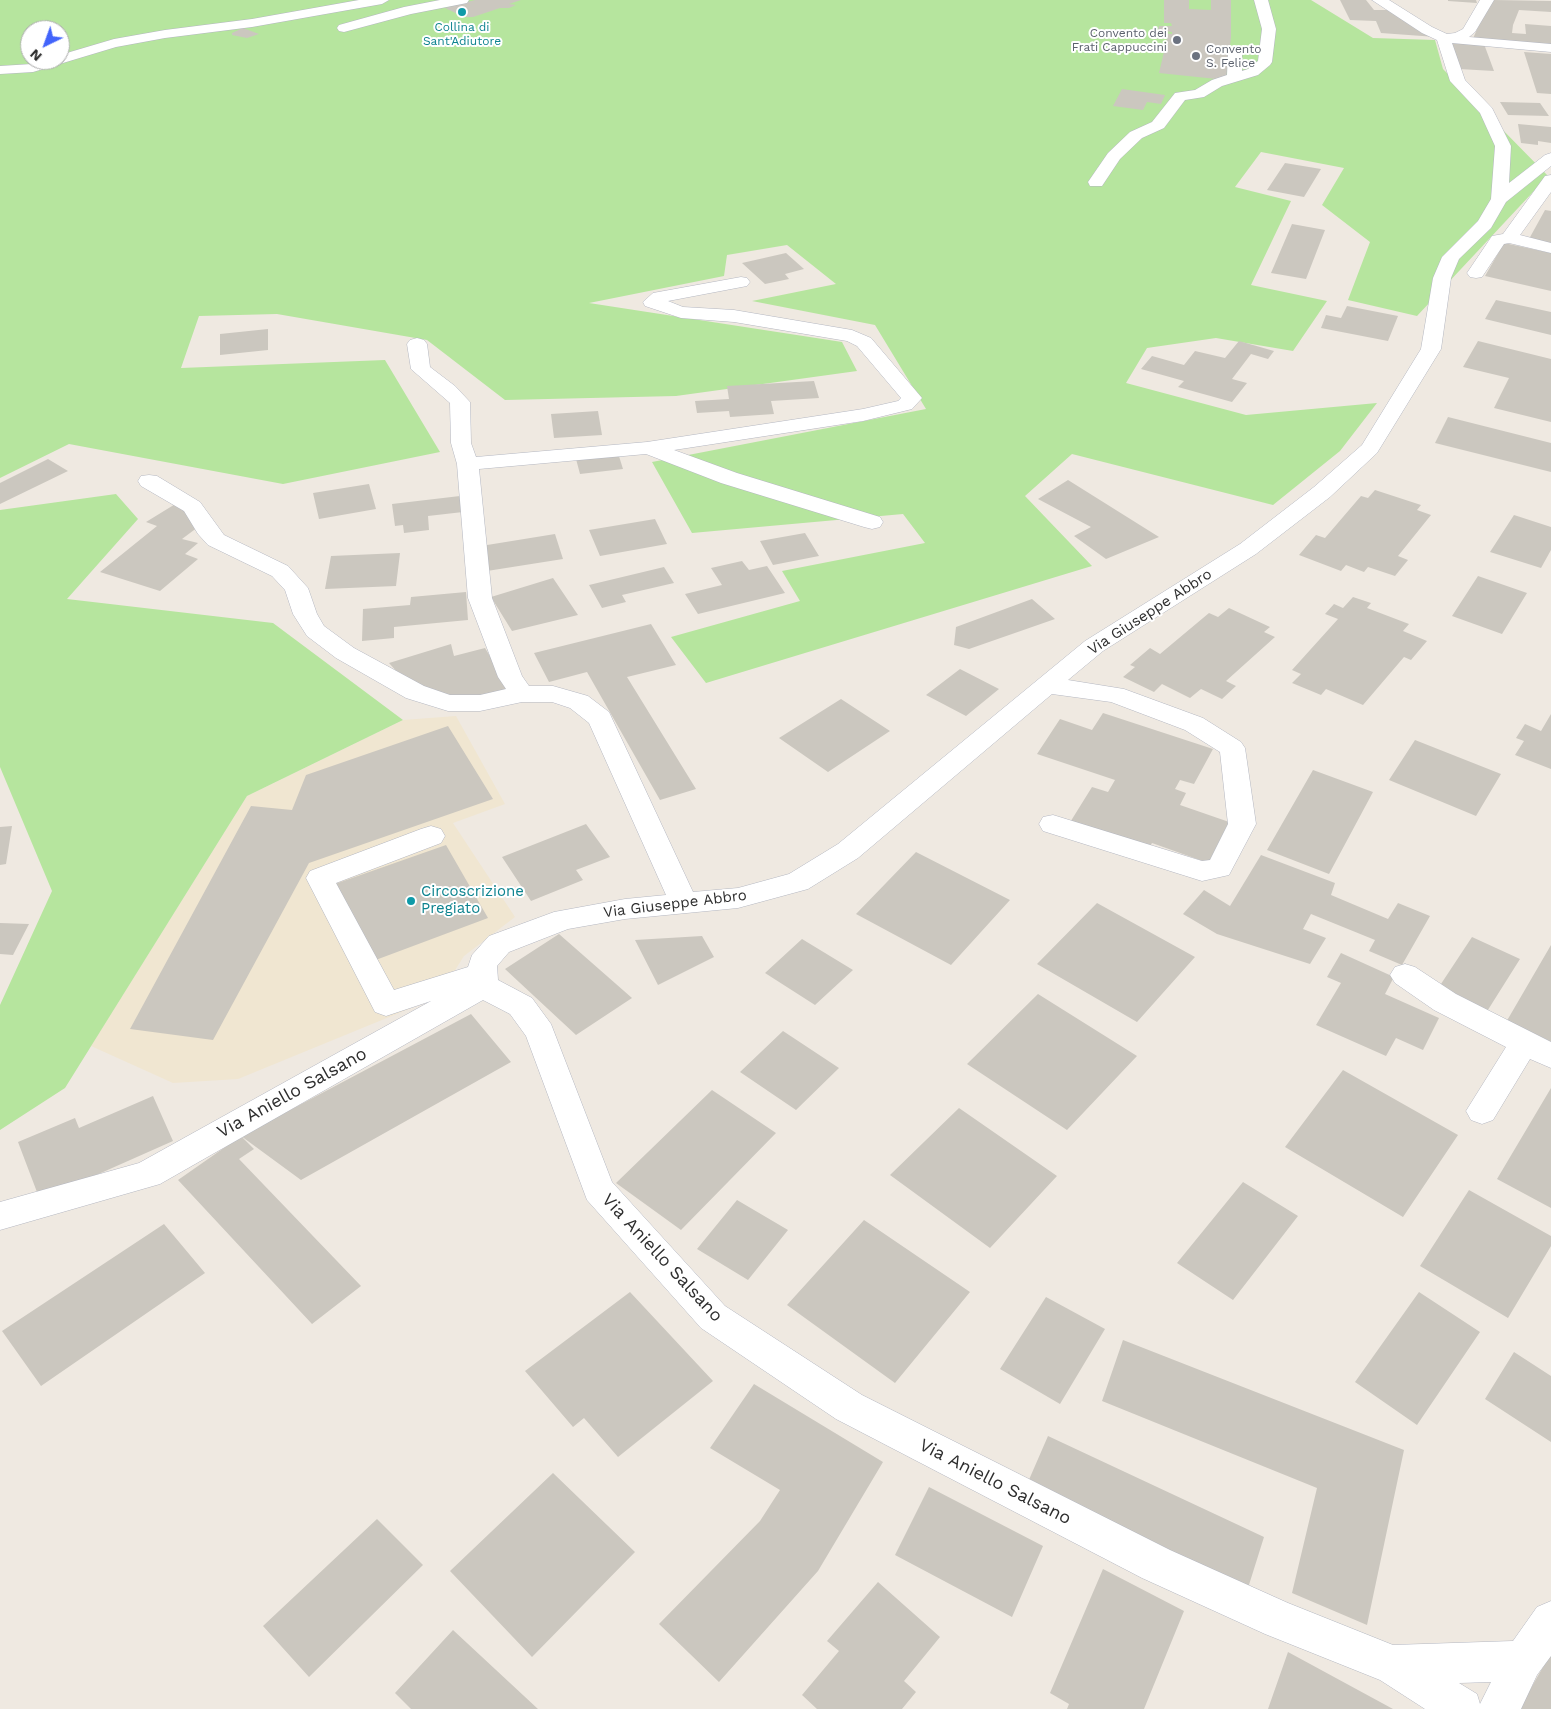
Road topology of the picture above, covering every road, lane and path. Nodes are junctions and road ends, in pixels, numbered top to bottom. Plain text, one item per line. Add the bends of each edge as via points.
1 (382, 0) edge
2 (462, 0) edge
3 (1261, 0) edge
4 (1379, 0) edge
5 (1487, 0) edge
6 (1425, 15) dead end
7 (344, 28) dead end
8 (1436, 34) junction
9 (1551, 48) edge
10 (1235, 53) dead end
11 (70, 57) edge
12 (20, 69) edge
13 (0, 70) edge
14 (1234, 78) junction
15 (1549, 162) edge
16 (1551, 180) edge
17 (1096, 182) dead end
18 (1499, 199) junction
19 (1531, 206) junction
20 (1551, 210) edge
21 (1509, 238) junction
22 (1551, 248) edge
23 (1476, 273) dead end
24 (741, 282) dead end
25 (418, 344) dead end
26 (647, 448) junction
27 (468, 464) junction
28 (149, 482) dead end
29 (872, 522) dead end
30 (1047, 685) junction
31 (522, 694) junction
32 (1053, 824) dead end
33 (431, 836) dead end
34 (684, 903) junction
35 (1405, 976) dead end
36 (483, 980) junction
37 (1524, 1042) junction
38 (1551, 1056) edge
39 (1482, 1111) dead end
40 (0, 1216) edge
41 (1551, 1621) edge
42 (1523, 1661) junction
43 (1393, 1665) junction
44 (1462, 1709) edge
45 (1499, 1709) edge

1 - 11 street via 252,23 165,34
2 - 7 street via 409,10
3 - 14 street via 1269,29 1265,62 1253,72
4 - 8 street
5 - 8 street via 1468,32 1458,37
6 - 8 street, Via Giuseppe Abbro
8 - 9 street via 1482,43
8 - 18 street, Via Giuseppe Abbro via 1444,41 1458,81 1487,111 1503,146
10 - 14 street
12 - 13 street
14 - 17 street via 1199,94 1180,96 1158,125 1136,135 1114,156
15 - 18 street
16 - 19 street
18 - 30 street, Via Giuseppe Abbro via 1486,224 1451,257 1442,278 1431,349 1370,449 1322,492 1248,549 1094,646
19 - 20 street
19 - 21 street
21 - 22 street
21 - 23 street via 1498,240
24 - 26 street via 660,297 652,302 681,312 734,316 852,336 864,342 912,398 906,405 863,415
25 - 27 street via 421,369 460,402 461,442
26 - 27 street
26 - 29 street via 728,478
27 - 31 street via 480,598 510,678
28 - 31 street via 192,507 216,540 280,571 296,588 304,614 315,631 345,653 415,692 448,703 480,703
30 - 32 street via 1115,695 1194,724 1232,748 1242,824 1219,868 1202,871
30 - 34 street, Via Giuseppe Abbro via 848,851 798,882 738,898
31 - 34 street via 553,694 579,702 600,718
33 - 36 street via 320,878 386,1004
34 - 36 street, Via Giuseppe Abbro via 564,919 499,944 482,963
35 - 37 street via 1445,1002
36 - 40 street, Via Aniello Salsano via 148,1174
36 - 43 street, Via Aniello Salsano via 521,1006 540,1032 599,1190 714,1317 866,1416 1156,1564 1279,1620
37 - 38 street
37 - 39 street
41 - 42 street
42 - 43 street, Via Aniello Salsano
42 - 45 street
43 - 44 street, Via Aniello Salsano

